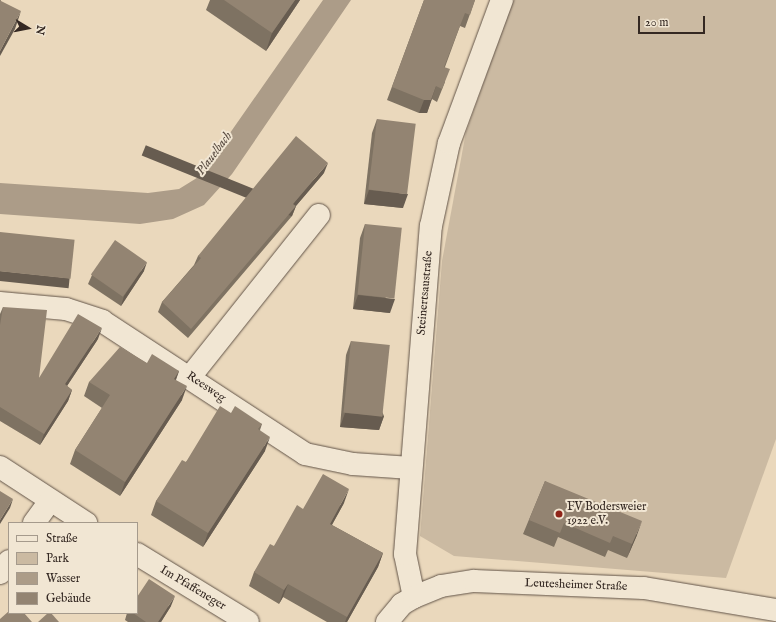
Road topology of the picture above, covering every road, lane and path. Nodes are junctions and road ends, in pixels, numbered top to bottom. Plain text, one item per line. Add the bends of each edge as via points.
1 (502, 0) edge
2 (319, 215) dead end
3 (0, 303) edge
4 (190, 377) junction
5 (0, 467) edge
6 (411, 468) junction
7 (50, 500) junction
8 (35, 522) edge
9 (84, 522) edge
10 (138, 555) edge
11 (8, 562) edge
12 (0, 573) edge
13 (414, 597) junction
14 (776, 610) edge
15 (248, 622) edge
16 (387, 622) edge

1 - 6 street, Steinertsaustraße via 449,143 430,226
2 - 4 street
3 - 4 street, Reesweg via 66,309 102,321
4 - 6 street, Reesweg via 305,454 353,464
5 - 7 street
6 - 13 street, Steinertsaustraße via 405,554
7 - 8 street
7 - 9 street
10 - 15 street, Im Pfaffeneger
11 - 12 street
13 - 14 street, Leutesheimer Straße via 451,584 488,581 644,588
13 - 16 street, Leutesheimer Straße via 402,604

